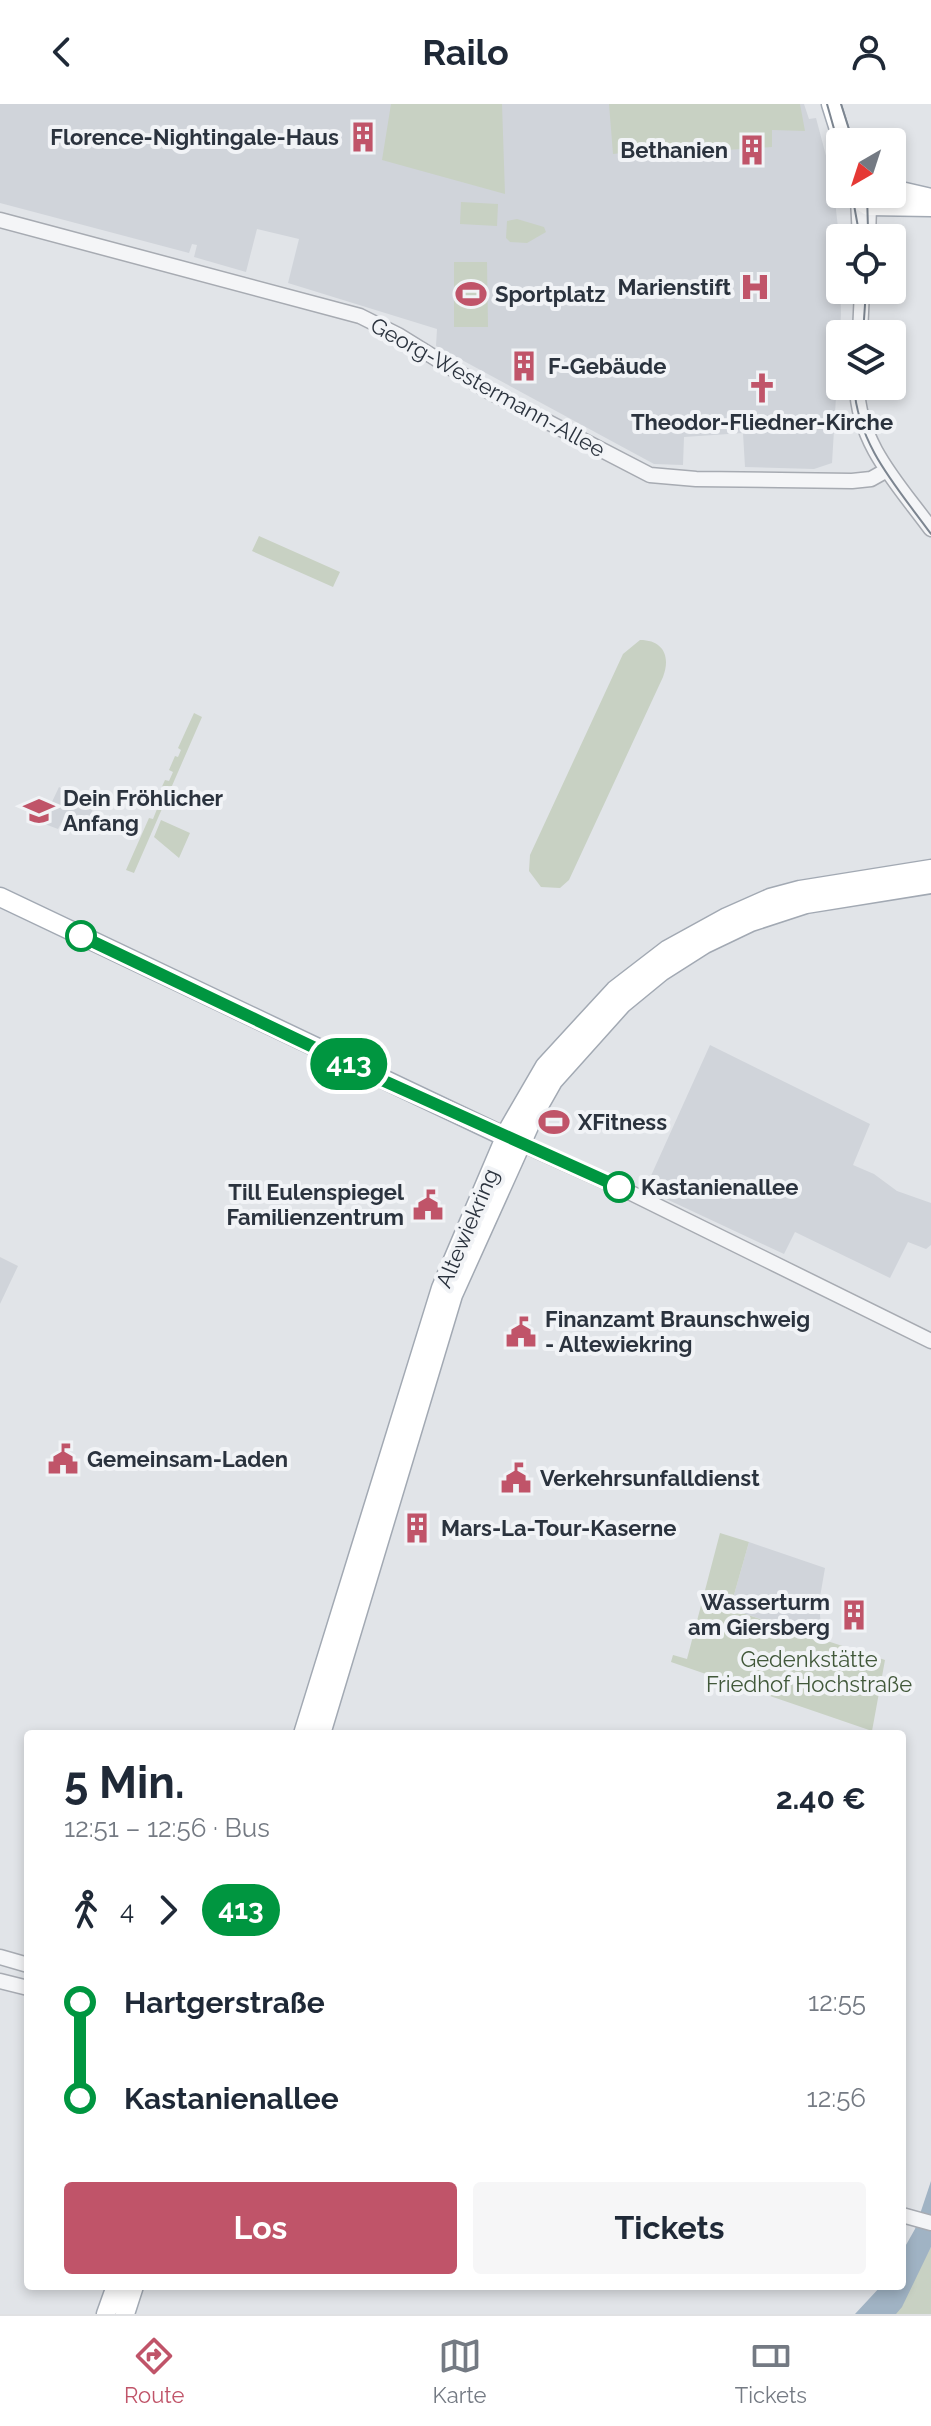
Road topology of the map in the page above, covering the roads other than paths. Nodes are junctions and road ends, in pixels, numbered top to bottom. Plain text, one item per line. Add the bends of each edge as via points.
1 (831, 104) edge
2 (844, 104) edge
3 (839, 128) edge
4 (851, 128) edge
5 (906, 192) edge
6 (931, 198) edge
7 (906, 203) edge
8 (931, 207) edge
9 (0, 220) edge
10 (859, 400) edge
11 (887, 470) junction
12 (931, 529) edge
13 (931, 869) edge
14 (931, 884) edge
15 (0, 897) edge
16 (514, 1141) junction
17 (931, 1341) edge
18 (304, 1730) edge
19 (322, 1730) edge
20 (0, 1957) edge
21 (24, 1964) edge
22 (0, 1981) edge
23 (24, 1987) edge
24 (906, 2216) edge
25 (931, 2223) edge
26 (115, 2290) edge
27 (133, 2290) edge
28 (106, 2314) edge
29 (125, 2314) edge

1 - 3 main road
2 - 4 main road
5 - 6 main road
7 - 8 main road
9 - 11 street, Georg-Westermann-Allee via 360,316 503,399 650,475 852,481
10 - 11 street via 870,442
11 - 12 street
13 - 16 main road, Altewiekring via 770,898 674,945 595,1009 545,1066 521,1104
14 - 16 main road, Altewiekring via 777,913 674,963 583,1044
15 - 16 main road
16 - 17 street
16 - 18 main road, Altewiekring via 441,1288
16 - 19 main road, Altewiekring via 453,1295
20 - 21 street
22 - 23 street
24 - 25 street
26 - 28 main road
27 - 29 main road

